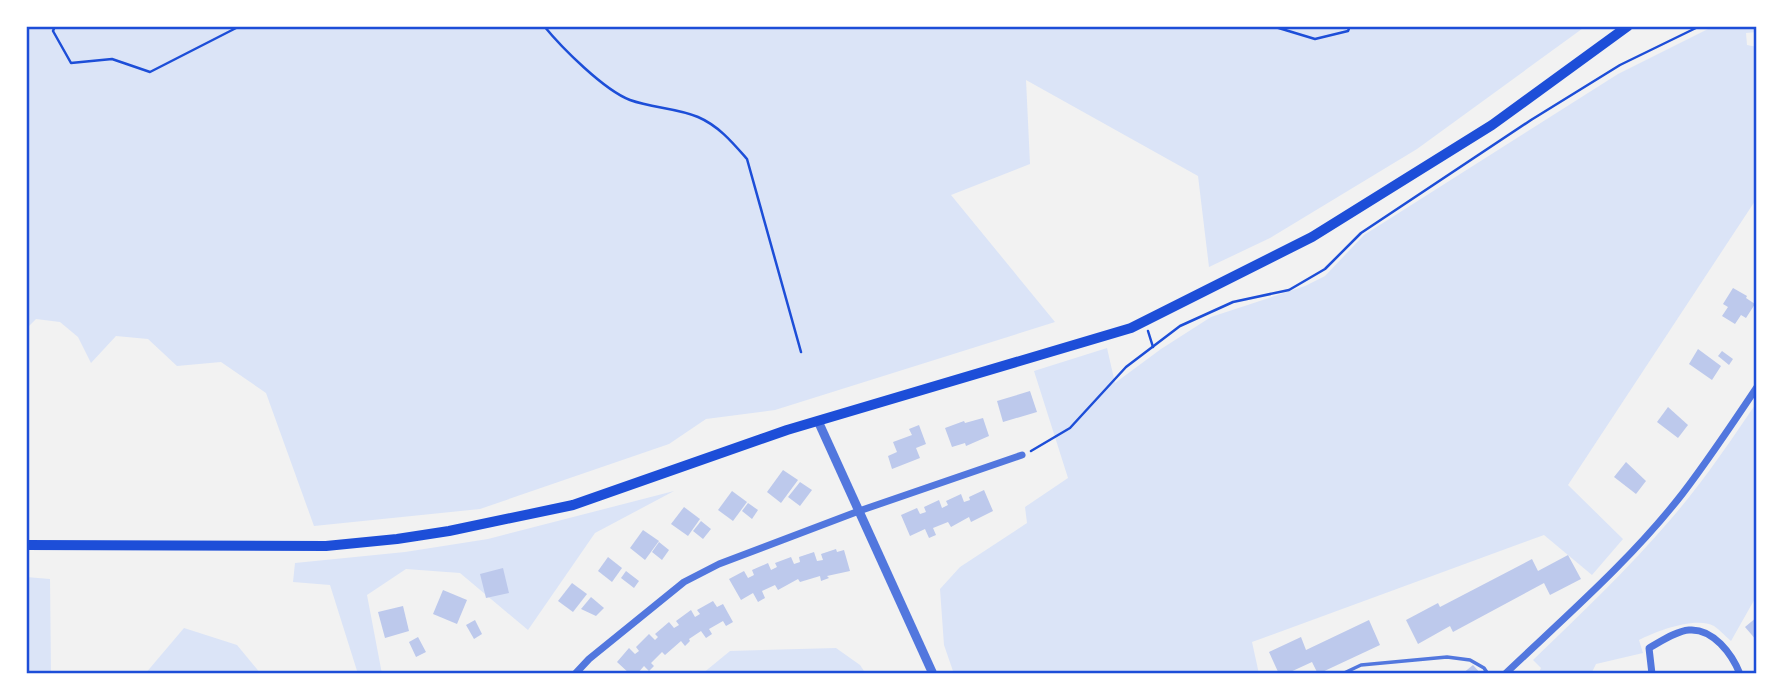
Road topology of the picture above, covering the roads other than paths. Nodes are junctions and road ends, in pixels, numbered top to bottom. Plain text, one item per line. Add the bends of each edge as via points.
1 (1628, 26) edge
2 (1757, 387) edge
3 (818, 421) junction
4 (1022, 455) road end
5 (859, 511) junction
6 (26, 545) edge
7 (575, 674) edge
8 (933, 674) edge
9 (1342, 674) edge
10 (1488, 674) edge
11 (1505, 674) edge
12 (1653, 674) edge
13 (1740, 674) edge

1 - 3 main road via 1492,125 1312,237 1131,328
2 - 11 street via 1683,493 1648,533
3 - 5 street
3 - 6 main road via 573,505 410,537 326,546
4 - 5 street
5 - 7 street via 719,564 684,582
5 - 8 street
9 - 10 lane via 1361,666 1447,657 1470,660
12 - 13 street via 1648,648 1688,630 1707,633 1734,659

